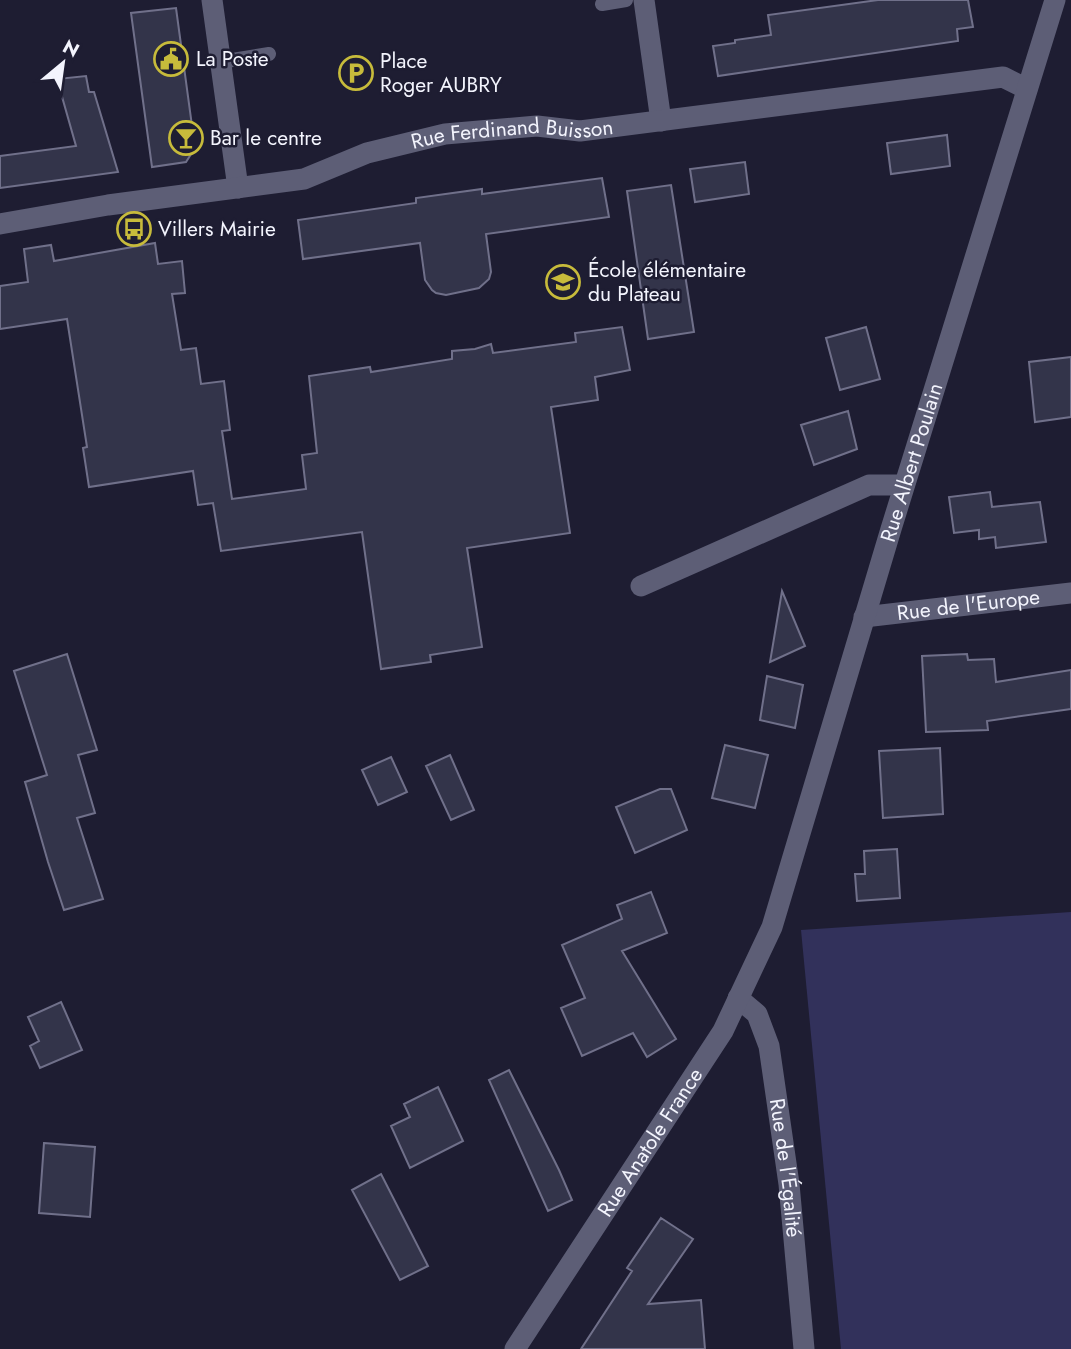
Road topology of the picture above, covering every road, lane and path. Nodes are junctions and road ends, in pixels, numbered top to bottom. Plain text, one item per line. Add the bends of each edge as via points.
1 (212, 0) edge
2 (626, 0) edge
3 (643, 0) edge
4 (1055, 0) edge
5 (602, 4) dead end
6 (269, 54) dead end
7 (220, 62) junction
8 (1027, 89) junction
9 (661, 121) junction
10 (238, 188) junction
11 (0, 224) edge
12 (904, 485) junction
13 (641, 586) dead end
14 (1071, 593) edge
15 (864, 617) junction
16 (772, 927) joint
17 (738, 998) junction
18 (515, 1349) edge
19 (804, 1349) edge

1 - 7 street
2 - 5 lane
3 - 9 street
4 - 8 street, Rue Albert Poulain
6 - 7 lane
7 - 10 street
8 - 9 street, Rue Ferdinand Buisson via 1003,77
8 - 12 street, Rue Albert Poulain
9 - 10 street, Rue Ferdinand Buisson via 580,131 537,126 445,134 366,153 303,179
10 - 11 street, Rue Ferdinand Buisson
12 - 13 street via 869,485
12 - 15 street, Rue Albert Poulain
14 - 15 street, Rue de l'Europe
15 - 16 street, Rue Albert Poulain
16 - 17 street, Rue Anatole France
17 - 18 street, Rue Anatole France via 723,1031
17 - 19 street, Rue de l'Égalité via 757,1014 769,1046 789,1184

